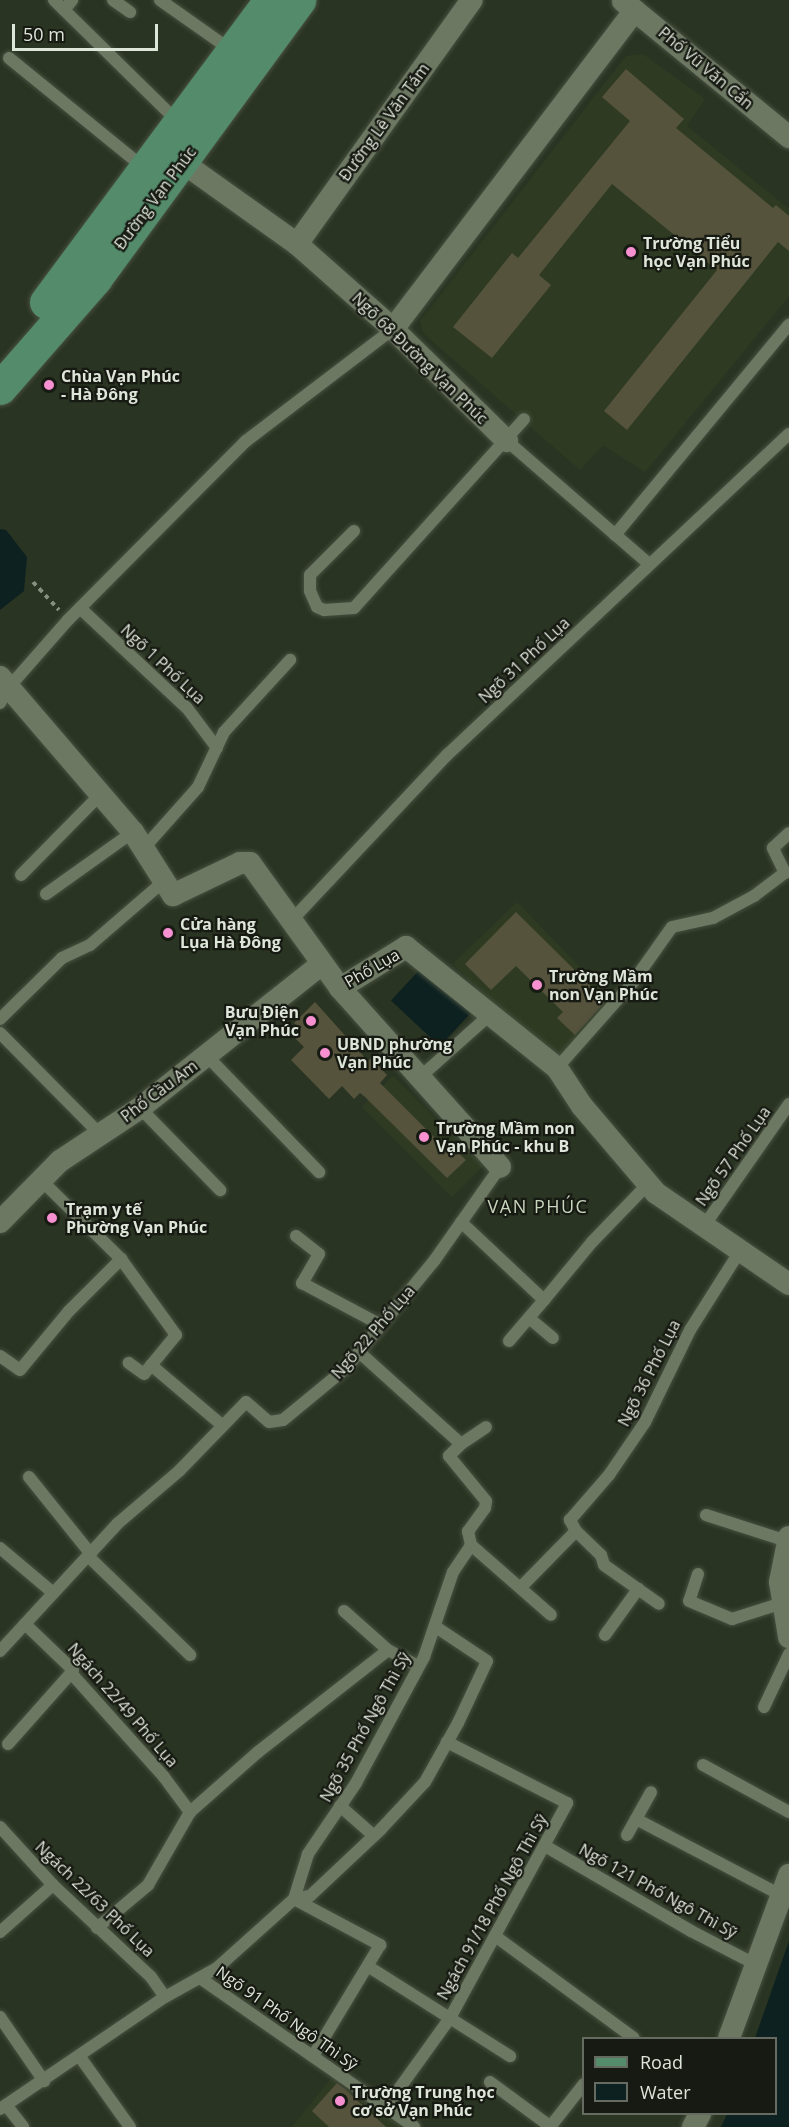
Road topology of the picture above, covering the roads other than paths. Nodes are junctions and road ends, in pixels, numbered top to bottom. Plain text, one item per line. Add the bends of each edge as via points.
1 (54, 0) edge
2 (113, 0) edge
3 (160, 0) edge
4 (270, 0) edge
5 (298, 0) edge
6 (472, 0) edge
7 (68, 5) edge
8 (628, 5) edge
9 (130, 12) dead end
10 (232, 51) junction
11 (9, 58) dead end
12 (178, 122) junction
13 (788, 136) edge
14 (182, 162) junction
15 (147, 170) junction
16 (297, 244) junction
17 (789, 325) edge
18 (393, 329) junction
19 (0, 356) edge
20 (0, 388) edge
21 (524, 418) dead end
22 (788, 438) edge
23 (507, 441) junction
24 (354, 531) dead end
25 (615, 535) junction
26 (649, 564) junction
27 (80, 608) junction
28 (290, 660) dead end
29 (3, 689) edge
30 (217, 748) junction
31 (101, 794) junction
32 (789, 833) edge
33 (138, 840) junction
34 (21, 875) dead end
35 (163, 882) junction
36 (46, 894) dead end
37 (291, 921) junction
38 (322, 964) junction
39 (340, 988) junction
40 (492, 1013) junction
41 (0, 1020) edge
42 (0, 1033) edge
43 (206, 1055) junction
44 (558, 1068) junction
45 (418, 1078) junction
46 (789, 1104) edge
47 (140, 1108) junction
48 (99, 1133) junction
49 (500, 1167) joint
50 (319, 1172) dead end
51 (40, 1179) junction
52 (648, 1184) junction
53 (220, 1190) dead end
54 (0, 1222) edge
55 (461, 1222) junction
56 (704, 1226) junction
57 (296, 1236) dead end
58 (740, 1251) junction
59 (121, 1259) junction
60 (789, 1284) edge
61 (544, 1300) junction
62 (529, 1318) junction
63 (381, 1325) junction
64 (553, 1338) dead end
65 (509, 1341) dead end
66 (359, 1352) junction
67 (0, 1356) edge
68 (129, 1363) dead end
69 (151, 1365) junction
70 (223, 1426) junction
71 (486, 1427) dead end
72 (461, 1444) junction
73 (29, 1477) dead end
74 (706, 1515) dead end
75 (576, 1531) junction
76 (788, 1539) edge
77 (471, 1545) junction
78 (0, 1548) edge
79 (90, 1556) junction
80 (698, 1574) dead end
81 (522, 1586) junction
82 (638, 1589) junction
83 (52, 1592) junction
84 (782, 1603) junction
85 (660, 1605) dead end
86 (344, 1611) dead end
87 (551, 1615) dead end
88 (25, 1624) junction
89 (436, 1627) junction
90 (605, 1635) dead end
91 (789, 1637) edge
92 (388, 1650) junction
93 (0, 1651) edge
94 (789, 1654) edge
95 (190, 1655) dead end
96 (418, 1666) junction
97 (71, 1673) junction
98 (764, 1707) dead end
99 (447, 1742) junction
100 (8, 1744) dead end
101 (703, 1765) dead end
102 (651, 1792) dead end
103 (340, 1806) junction
104 (190, 1812) junction
105 (789, 1812) edge
106 (636, 1819) junction
107 (0, 1827) edge
108 (627, 1835) dead end
109 (375, 1836) junction
110 (545, 1846) junction
111 (785, 1885) edge
112 (54, 1886) junction
113 (294, 1899) junction
114 (97, 1928) junction
115 (0, 1932) edge
116 (495, 1936) junction
117 (755, 1964) junction
118 (369, 1967) junction
119 (200, 1978) junction
120 (165, 1997) junction
121 (0, 2017) edge
122 (450, 2018) junction
123 (625, 2036) edge
124 (729, 2037) edge
125 (80, 2056) junction
126 (313, 2056) junction
127 (510, 2056) dead end
128 (44, 2081) junction
129 (490, 2082) dead end
130 (582, 2087) edge
131 (3, 2107) edge
132 (387, 2107) junction
133 (23, 2127) edge
134 (130, 2127) edge
135 (414, 2127) edge
136 (551, 2127) edge

1 - 7 lane
2 - 9 lane
3 - 10 lane
4 - 10 main road, Đường Vạn Phúc
5 - 14 main road, Đường Vạn Phúc
6 - 16 street, Đường Lê Văn Tám
7 - 12 lane
8 - 13 street, Phố Vũ Văn Cẩn
8 - 18 street
10 - 12 main road, Đường Vạn Phúc
11 - 15 lane
12 - 15 main road, Đường Vạn Phúc
14 - 16 street, Ngõ 68 Đường Vạn Phúc
14 - 20 main road, Đường Vạn Phúc via 95,279
15 - 19 main road, Đường Vạn Phúc via 69,275
16 - 18 street, Ngõ 68 Đường Vạn Phúc
17 - 25 lane
18 - 23 street, Ngõ 68 Đường Vạn Phúc
18 - 27 lane via 246,441
21 - 23 lane
22 - 26 lane, Ngõ 31 Phố Lụa
23 - 24 lane via 354,608 317,607 310,591 310,575
23 - 25 lane, Ngõ 68 Đường Vạn Phúc
25 - 26 lane, Ngõ 68 Đường Vạn Phúc
26 - 37 lane, Ngõ 31 Phố Lụa via 447,755
27 - 29 lane
27 - 30 lane, Ngõ 1 Phố Lụa via 187,708
28 - 30 lane via 224,732
29 - 31 street
30 - 33 lane via 198,787
31 - 33 street
31 - 34 lane
32 - 44 lane via 773,848 785,873 754,896 713,918 672,927 633,982
33 - 35 street
33 - 36 lane
35 - 37 street, Phố Lụa via 176,895 248,862
35 - 41 lane via 90,945 62,958
37 - 38 street, Phố Lụa
38 - 39 street, Phố Lụa
38 - 43 street, Phố Cầu Am
39 - 40 street, Phố Lụa via 406,948
39 - 45 street, Ngõ 22 Phố Lụa
40 - 44 street, Phố Lụa
40 - 45 lane
42 - 48 lane
43 - 47 street, Phố Cầu Am
43 - 50 lane
44 - 52 street, Phố Lụa via 582,1106
45 - 49 street, Ngõ 22 Phố Lụa
46 - 56 lane, Ngõ 57 Phố Lụa
47 - 48 street, Phố Cầu Am
47 - 53 lane
48 - 51 street, Phố Cầu Am
49 - 55 lane, Ngõ 22 Phố Lụa
51 - 54 street, Phố Cầu Am
51 - 59 lane
52 - 56 street, Phố Lụa
52 - 61 lane
55 - 61 lane
55 - 63 lane, Ngõ 22 Phố Lụa
56 - 58 street, Phố Lụa
57 - 63 lane via 319,1254 302,1283
58 - 60 street, Phố Lụa
58 - 75 lane, Ngõ 36 Phố Lụa via 690,1330 645,1422 609,1475 570,1520
59 - 67 lane via 69,1311 20,1371
59 - 69 lane via 176,1335
61 - 62 lane
62 - 64 lane
62 - 65 lane
63 - 66 lane, Ngõ 22 Phố Lụa
66 - 70 lane, Ngõ 22 Phố Lụa via 346,1368 283,1420 269,1422 246,1402
66 - 72 lane
68 - 69 lane via 144,1374
69 - 70 lane
70 - 79 lane, Ngõ 22 Phố Lụa via 117,1524
71 - 72 lane
72 - 77 lane, Ngõ 35 Phố Ngô Thì Sỹ via 449,1456 486,1501 468,1531
73 - 79 lane
74 - 76 lane
75 - 81 lane
75 - 82 lane via 601,1555 604,1565
76 - 84 street via 780,1572
77 - 81 lane
77 - 89 lane, Ngõ 35 Phố Ngô Thì Sỹ via 453,1572
78 - 83 lane
79 - 83 lane, Ngõ 22 Phố Lụa
79 - 95 lane
80 - 84 lane via 689,1601 732,1619
81 - 87 lane
82 - 85 lane
82 - 90 lane
83 - 88 lane, Ngõ 22 Phố Lụa
84 - 91 street
86 - 92 lane
88 - 93 lane, Ngõ 22 Phố Lụa
88 - 97 lane, Ngách 22/49 Phố Lụa via 74,1670
89 - 96 lane, Ngõ 35 Phố Ngô Thì Sỹ
89 - 99 lane via 487,1661
92 - 96 lane
92 - 104 lane via 258,1752
94 - 98 lane
96 - 103 lane, Ngõ 35 Phố Ngô Thì Sỹ
97 - 100 lane
97 - 104 lane, Ngách 22/49 Phố Lụa via 164,1776
99 - 109 lane via 425,1782
99 - 110 lane, Ngách 91/18 Phố Ngô Thì Sỹ via 567,1803
101 - 105 lane
102 - 106 lane
103 - 109 lane
103 - 113 lane, Ngõ 35 Phố Ngô Thì Sỹ via 308,1854
104 - 114 lane via 148,1885
106 - 108 lane
106 - 111 lane
107 - 112 lane, Ngách 22/63 Phố Lụa
109 - 113 lane via 310,1896
110 - 116 lane, Ngách 91/18 Phố Ngô Thì Sỹ
110 - 117 lane, Ngõ 121 Phố Ngô Thì Sỹ
111 - 117 street
112 - 114 lane, Ngách 22/63 Phố Lụa
112 - 115 lane
113 - 118 lane via 380,1945
113 - 119 lane via 217,1968
114 - 120 lane, Ngách 22/63 Phố Lụa via 151,1977
116 - 122 lane, Ngách 91/18 Phố Ngô Thì Sỹ
116 - 123 lane
117 - 124 street
118 - 122 lane
118 - 126 lane
119 - 120 lane
119 - 126 lane, Ngõ 91 Phố Ngô Thì Sỹ
120 - 125 lane
121 - 128 lane
122 - 127 lane
122 - 132 lane, Ngách 91/18 Phố Ngô Thì Sỹ
125 - 128 lane
125 - 134 lane
126 - 132 lane, Ngõ 91 Phố Ngô Thì Sỹ
128 - 131 lane
129 - 136 lane
130 - 136 lane
131 - 133 lane
132 - 135 lane, Ngõ 91 Phố Ngô Thì Sỹ

